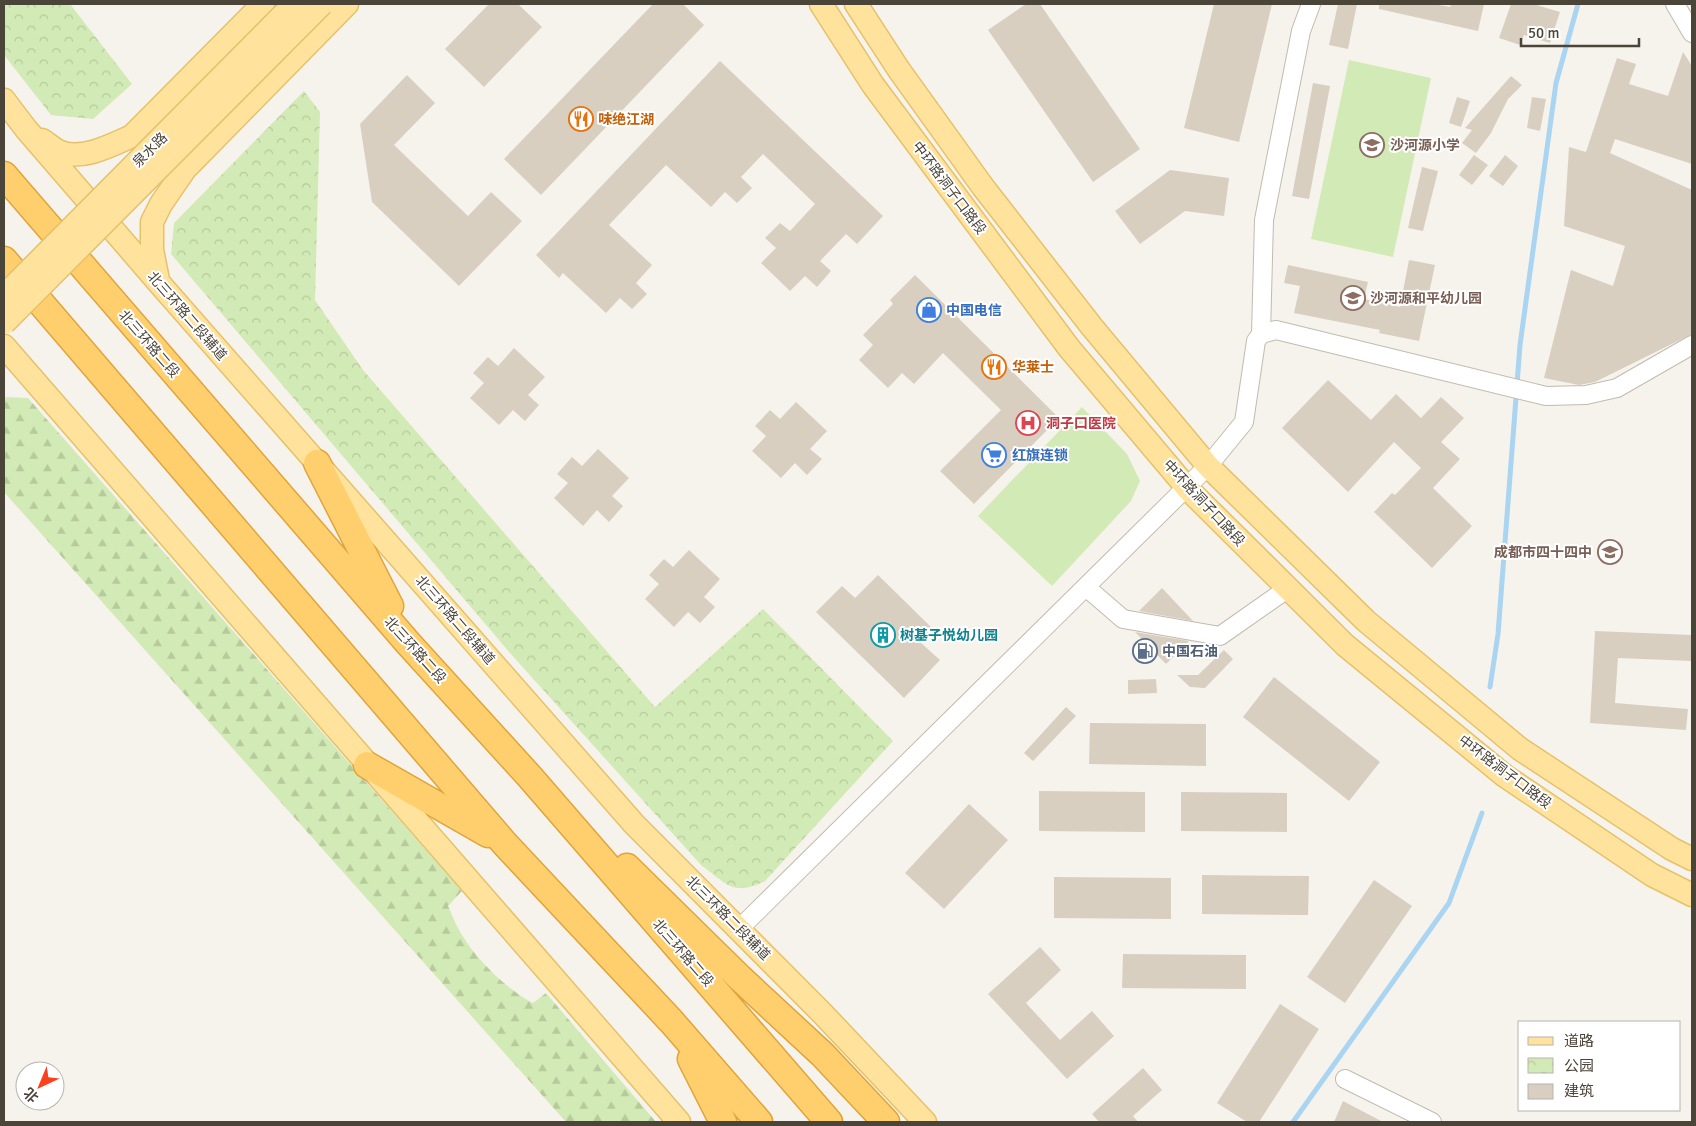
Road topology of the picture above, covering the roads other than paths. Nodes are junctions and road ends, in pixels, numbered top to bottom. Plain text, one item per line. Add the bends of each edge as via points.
1 (263, 4) edge
2 (294, 4) edge
3 (322, 4) edge
4 (347, 4) edge
5 (821, 4) edge
6 (856, 4) edge
7 (1311, 4) edge
8 (1675, 4) edge
9 (1692, 33) edge
10 (4, 100) edge
11 (26, 129) junction
12 (4, 175) edge
13 (4, 260) edge
14 (159, 283) junction
15 (4, 296) edge
16 (4, 323) edge
17 (1262, 334) junction
18 (1692, 345) edge
19 (4, 346) edge
20 (15, 373) edge
21 (317, 463) junction
22 (1208, 466) junction
23 (1188, 489) junction
24 (1087, 588) junction
25 (1287, 589) junction
26 (408, 643) junction
27 (367, 765) junction
28 (530, 777) junction
29 (506, 844) junction
30 (1692, 859) edge
31 (1692, 895) edge
32 (739, 929) junction
33 (671, 1021) junction
34 (1346, 1079) dead end
35 (679, 1122) edge
36 (724, 1122) edge
37 (759, 1122) edge
38 (829, 1122) edge
39 (886, 1122) edge
40 (925, 1122) edge
41 (1432, 1122) edge

1 - 11 main road via 132,136 107,148 81,154 59,152
2 - 15 main road, 泉水路, bridge
3 - 16 main road, bridge
4 - 14 main road via 185,169 161,204 152,222 152,250
5 - 23 main road, 中环路洞子口路段 via 873,86 1069,348
6 - 22 main road, 中环路洞子口路段 via 983,187 1092,328
7 - 17 street via 1301,31 1264,220
8 - 9 street
10 - 11 main road, 北三环路二段辅道
11 - 14 main road, 北三环路二段辅道
12 - 26 highway, 北三环路二段
13 - 29 highway
14 - 21 main road, 北三环路二段辅道
17 - 18 street via 1276,330 1546,396 1586,395 1617,388
17 - 22 street via 1256,341 1244,422
19 - 20 main road
20 - 27 main road
21 - 26 highway
21 - 32 main road, 北三环路二段辅道 via 634,824
22 - 23 street
22 - 30 main road, 中环路洞子口路段 via 1366,621 1520,749
23 - 24 street
23 - 25 main road, 中环路洞子口路段
24 - 25 street via 1123,619 1220,636
24 - 32 street
25 - 31 main road, 中环路洞子口路段 via 1345,646 1505,776 1652,875
26 - 28 highway, 北三环路二段
27 - 29 highway
27 - 35 main road
28 - 38 highway, 北三环路二段
28 - 39 highway via 824,1055
29 - 33 highway
32 - 40 main road, 北三环路二段辅道
33 - 36 highway
33 - 37 highway
34 - 41 street

